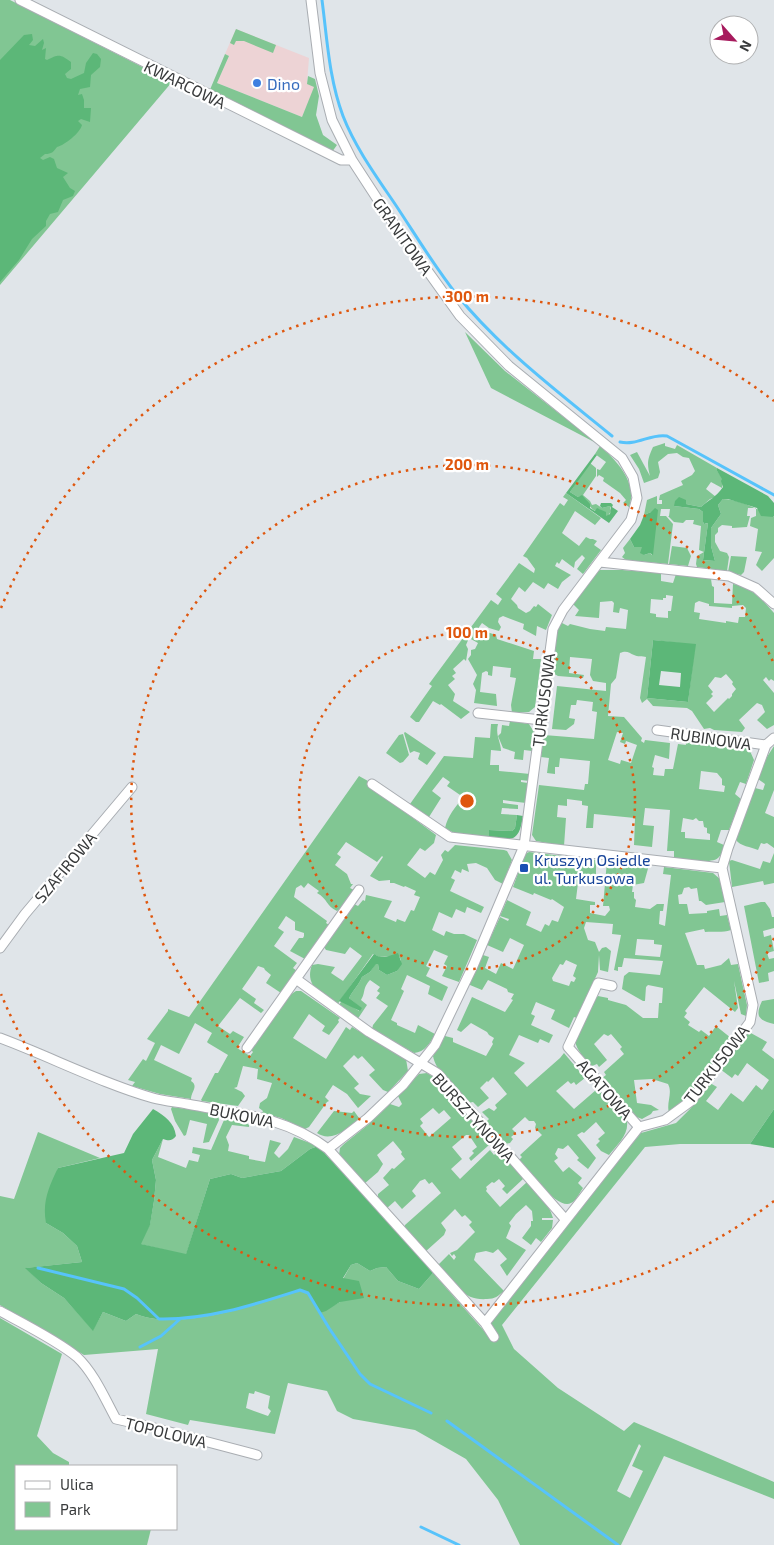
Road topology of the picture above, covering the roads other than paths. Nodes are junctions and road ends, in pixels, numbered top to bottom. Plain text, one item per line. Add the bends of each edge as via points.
1 (20, 0) edge
2 (311, 0) edge
3 (352, 160) junction
4 (602, 442) joint
5 (600, 562) junction
6 (774, 604) edge
7 (478, 713) dead end
8 (541, 720) junction
9 (657, 730) dead end
10 (774, 738) edge
11 (766, 745) junction
12 (372, 784) dead end
13 (132, 787) dead end
14 (524, 846) junction
15 (722, 868) junction
16 (359, 890) dead end
17 (0, 948) edge
18 (296, 980) junction
19 (612, 986) dead end
20 (0, 1038) edge
21 (247, 1048) dead end
22 (422, 1063) junction
23 (639, 1127) junction
24 (328, 1149) junction
25 (565, 1219) junction
26 (0, 1311) edge
27 (485, 1323) junction
28 (494, 1337) dead end
29 (257, 1455) dead end

1 - 3 street, KWARCOWA via 341,160
2 - 3 street, GRANITOWA via 320,73 332,120
3 - 4 street, GRANITOWA via 460,316 509,366
4 - 5 street, TURKUSOWA via 622,458 633,477 637,498 631,520
5 - 6 street via 729,576 756,588
5 - 8 street, TURKUSOWA via 563,610 553,629
7 - 8 street
8 - 14 street, TURKUSOWA
9 - 11 street, RUBINOWA
10 - 11 street
11 - 15 street
12 - 14 street via 450,838
13 - 17 street, SZAFIROWA
14 - 15 street
14 - 22 street, TURKUSOWA via 473,966 435,1045
15 - 23 street, TURKUSOWA via 753,1005 750,1022 691,1101 666,1120
16 - 18 street
18 - 21 street
18 - 22 street, BURSZTYNOWA via 369,1032
19 - 23 street, AGATOWA via 598,983 568,1047
20 - 24 street, BUKOWA via 154,1098 276,1121
22 - 24 street, TURKUSOWA via 368,1118
22 - 25 street, BURSZTYNOWA via 437,1073
23 - 25 street
24 - 27 street, BUKOWA
25 - 27 street
26 - 29 street, TOPOLOWA via 76,1357 116,1420
27 - 28 street, BUKOWA

